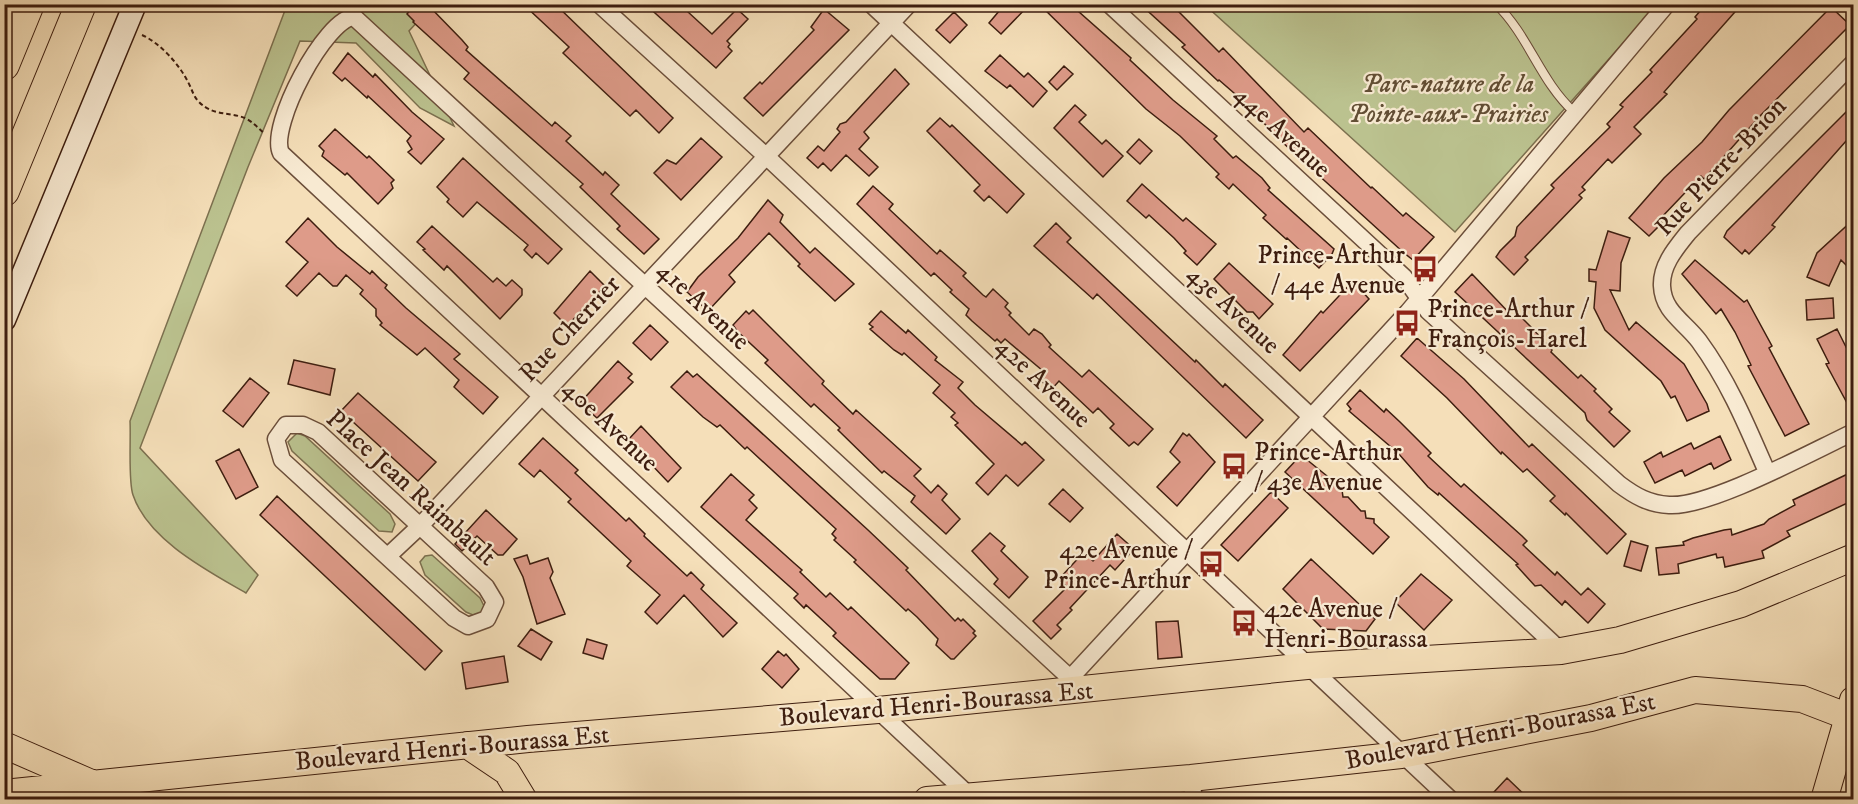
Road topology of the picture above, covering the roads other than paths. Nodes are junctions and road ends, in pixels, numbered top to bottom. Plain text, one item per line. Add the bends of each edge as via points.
1 (29, 4) edge
2 (81, 4) edge
3 (135, 4) edge
4 (599, 4) edge
5 (871, 4) edge
6 (909, 4) edge
7 (1109, 4) edge
8 (1496, 4) edge
9 (1667, 4) edge
10 (891, 24) junction
11 (1854, 62) edge
12 (4, 65) edge
13 (306, 65) joint
14 (1574, 112) junction
15 (767, 157) junction
16 (4, 191) edge
17 (645, 285) junction
18 (1420, 298) junction
19 (4, 320) edge
20 (542, 394) junction
21 (1312, 416) junction
22 (1854, 432) edge
23 (1767, 472) junction
24 (420, 526) junction
25 (1187, 552) junction
26 (388, 556) junction
27 (1854, 557) edge
28 (1561, 651) junction
29 (1307, 666) junction
30 (1063, 685) junction
31 (878, 710) junction
32 (1852, 711) edge
33 (4, 745) edge
34 (467, 745) junction
35 (1401, 755) junction
36 (92, 783) junction
37 (1193, 789) edge
38 (4, 793) edge
39 (971, 797) edge
40 (524, 800) edge
41 (927, 800) edge
42 (1450, 800) edge
43 (1824, 800) edge

1 - 12 highway
2 - 16 highway
3 - 19 main road
4 - 15 street, 42e Avenue
5 - 10 street, 43e Avenue
6 - 10 street, Rue Cherrier
7 - 18 street, 44e Avenue via 1404,277
8 - 14 lane via 1517,27 1549,85
9 - 14 street
10 - 15 street, Rue Cherrier
10 - 21 street, 43e Avenue
11 - 23 street, Rue Pierre-Brion via 1688,233 1669,257 1661,285 1666,308 1697,338 1721,372
13 - 17 street, 41e Avenue via 346,19 354,17
13 - 20 street, 40e Avenue via 282,124 278,146 281,153
14 - 18 street
15 - 17 street, Rue Cherrier
15 - 25 street, 42e Avenue
17 - 20 street, Rue Cherrier
17 - 30 street, 41e Avenue
18 - 21 street
18 - 23 street, 44e Avenue via 1428,311 1640,500 1670,506 1703,501
20 - 24 street, Rue Cherrier
20 - 31 street, 40e Avenue
21 - 25 street
21 - 28 street, 43e Avenue
22 - 23 street, 44e Avenue
24 - 26 street, Rue Cherrier
24 - 26 street, Place Jean Raimbault via 486,587 495,602 487,619 468,626 454,618
24 - 26 street, Place Jean Raimbault via 318,432 303,425 286,425 276,439 282,460
25 - 29 street, 42e Avenue
25 - 30 street
27 - 28 main road, Boulevard Henri-Bourassa Est via 1741,604 1620,640
28 - 29 main road, Boulevard Henri-Bourassa Est
29 - 30 main road, Boulevard Henri-Bourassa Est
29 - 35 street, 42e Avenue
30 - 31 main road, Boulevard Henri-Bourassa Est
31 - 34 main road, Boulevard Henri-Bourassa Est
31 - 39 street, 40e Avenue
32 - 35 main road, Boulevard Henri-Bourassa Est via 1802,699 1695,690 1591,718
32 - 43 main road
33 - 36 main road
34 - 36 main road, Boulevard Henri-Bourassa Est
34 - 40 main road via 507,772
35 - 37 main road, Boulevard Henri-Bourassa Est
35 - 42 street, 42e Avenue
36 - 38 main road, Boulevard Henri-Bourassa Est
37 - 39 main road, Boulevard Henri-Bourassa Est
39 - 41 main road, Boulevard Henri-Bourassa Est

